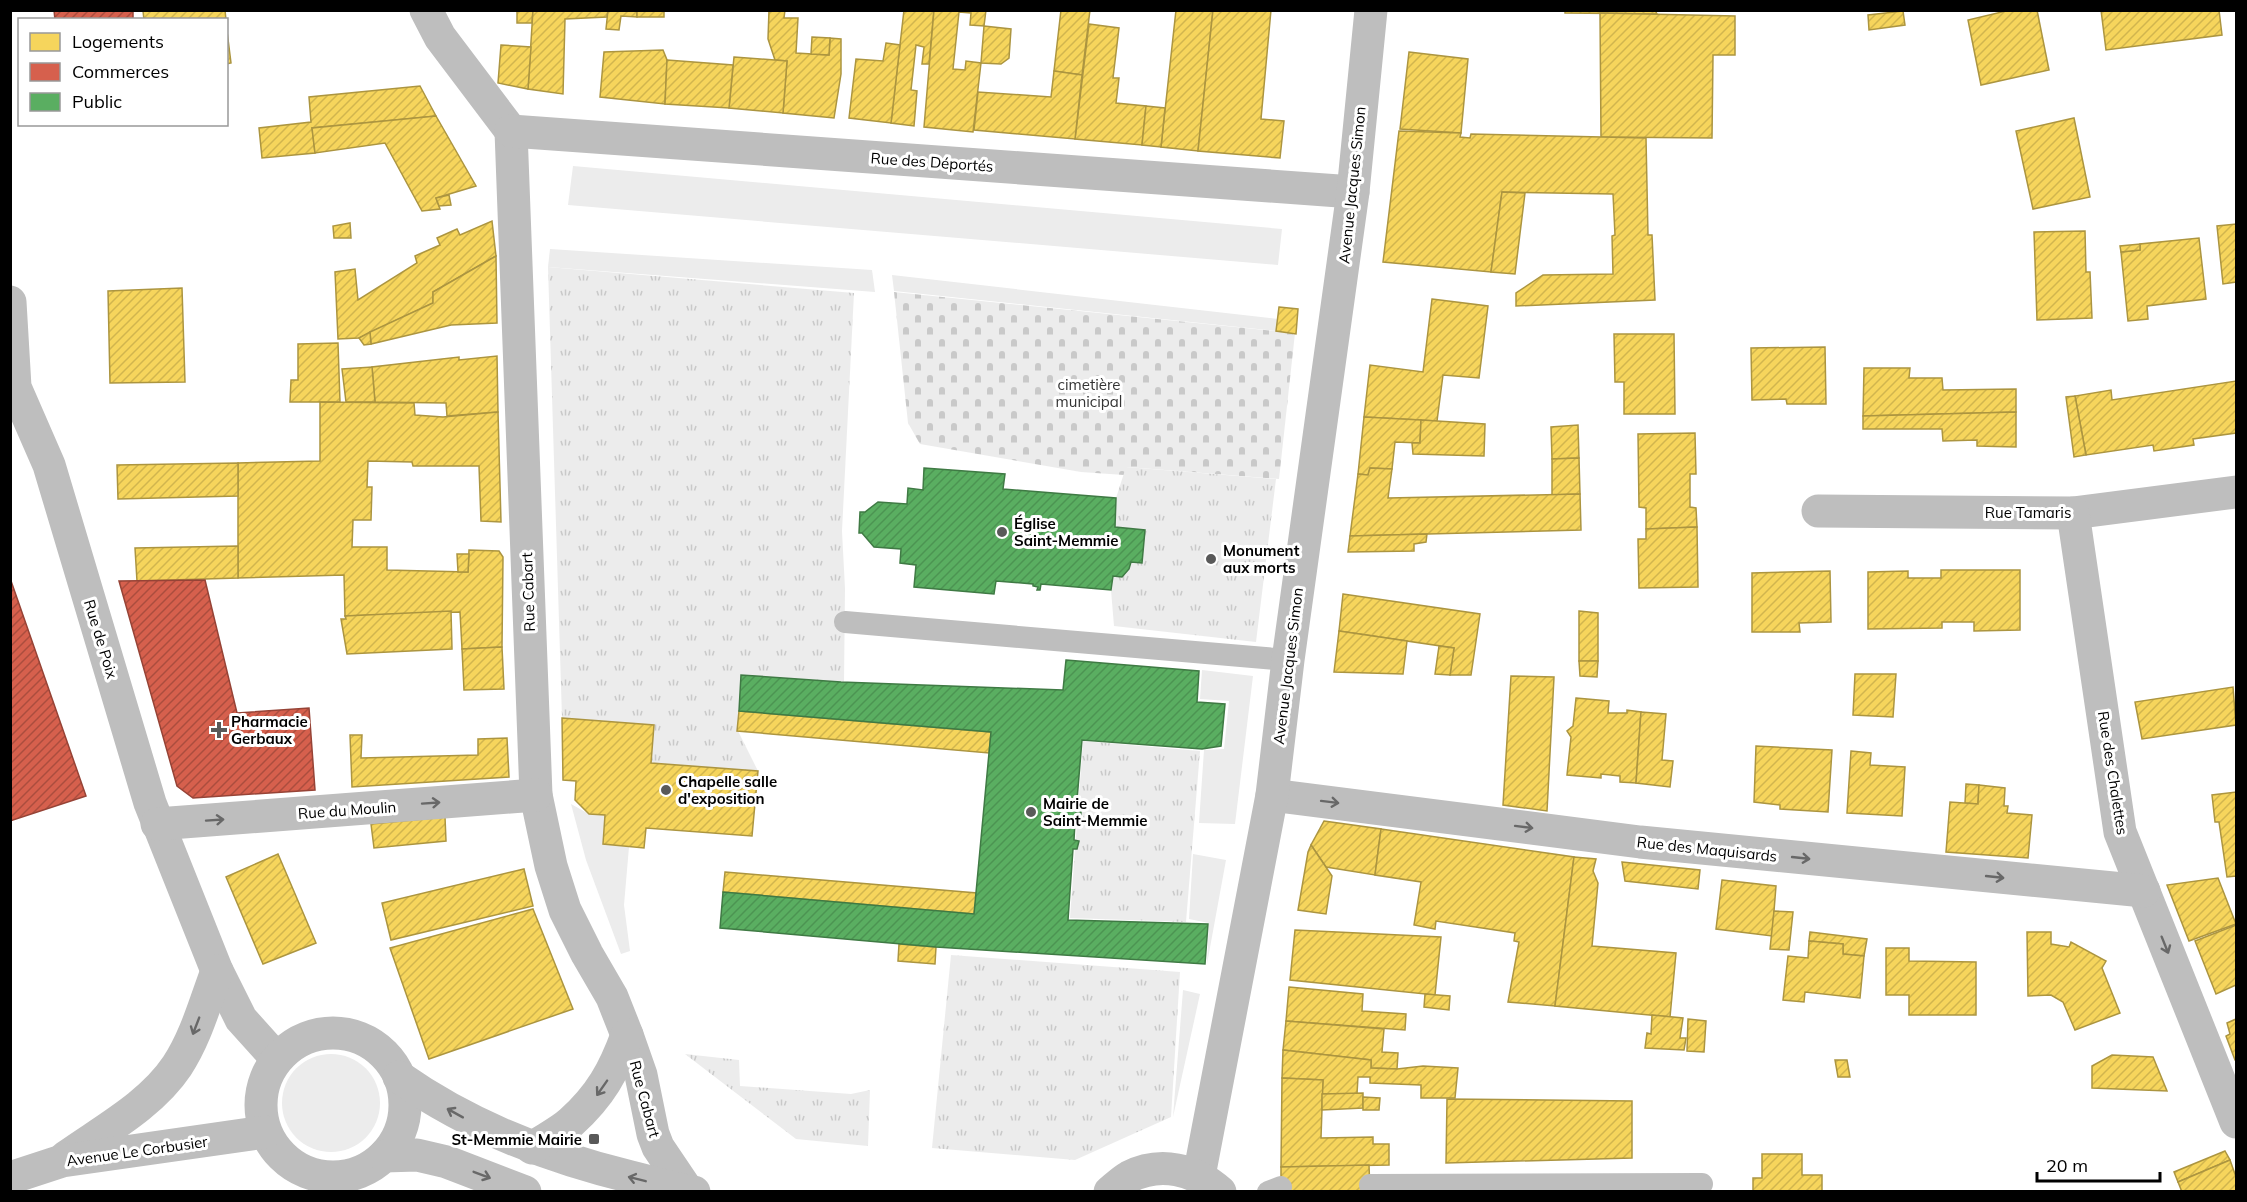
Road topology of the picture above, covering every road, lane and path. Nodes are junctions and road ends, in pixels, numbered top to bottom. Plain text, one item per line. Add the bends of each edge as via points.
1 (426, 10) edge
2 (1371, 10) edge
3 (512, 131) junction
4 (1353, 192) junction
5 (10, 302) edge
6 (13, 387) edge
7 (2236, 492) edge
8 (1818, 511) dead end
9 (2073, 513) junction
10 (845, 622) dead end
11 (1288, 660) junction
12 (536, 795) junction
13 (1272, 795) junction
14 (157, 824) junction
15 (2144, 891) junction
16 (217, 971) junction
17 (627, 1035) junction
18 (277, 1059) junction
19 (399, 1077) junction
20 (2236, 1122) edge
21 (265, 1132) junction
22 (532, 1148) junction
23 (384, 1156) junction
24 (62, 1161) junction
25 (10, 1178) edge
26 (340, 1184) edge
27 (1210, 1184) edge
28 (1702, 1184) dead end
29 (1370, 1185) dead end
30 (525, 1191) edge
31 (690, 1191) edge
32 (1110, 1191) edge

1 - 3 street via 440,37
2 - 4 street, Avenue Jacques Simon
3 - 4 street, Rue des Déportés
3 - 12 street, Rue Cabart
4 - 11 street, Avenue Jacques Simon
5 - 6 street, Rue de Poix
6 - 14 street, Rue de Poix via 49,465
7 - 9 street, Rue Tamaris
8 - 9 street, Rue Tamaris
9 - 15 street, Rue des Chalettes via 2120,832
10 - 11 lane
11 - 13 street, Avenue Jacques Simon
14 -> 12 street, Rue du Moulin
12 - 17 street, Rue Cabart via 565,910 612,997
13 -> 15 street, Rue des Maquisards via 1640,842
13 - 27 street, Avenue Jacques Simon
14 - 16 street, Rue de Poix
15 -> 20 street, Rue des Chalettes
16 - 18 street, Rue de Poix via 241,1019
16 -> 24 street via 192,1039 177,1066 159,1088
17 -> 22 street, Rue Cabart via 600,1092 570,1123
17 - 31 street, Rue Cabart via 658,1147
18 - 19 street via 295,1043 318,1035 343,1034 367,1041 386,1057
18 - 21 street via 261,1094
22 -> 19 street via 468,1120
19 - 23 street via 405,1098 404,1119 397,1139
21 - 24 street, Avenue Le Corbusier
21 - 26 street via 287,1161 302,1171
31 -> 22 street via 590,1167
23 - 26 street
23 -> 30 street via 417,1155 447,1162
24 - 25 street, Avenue Le Corbusier
27 - 32 street, Avenue Jacques Simon via 1176,1169 1151,1169
28 - 29 lane

